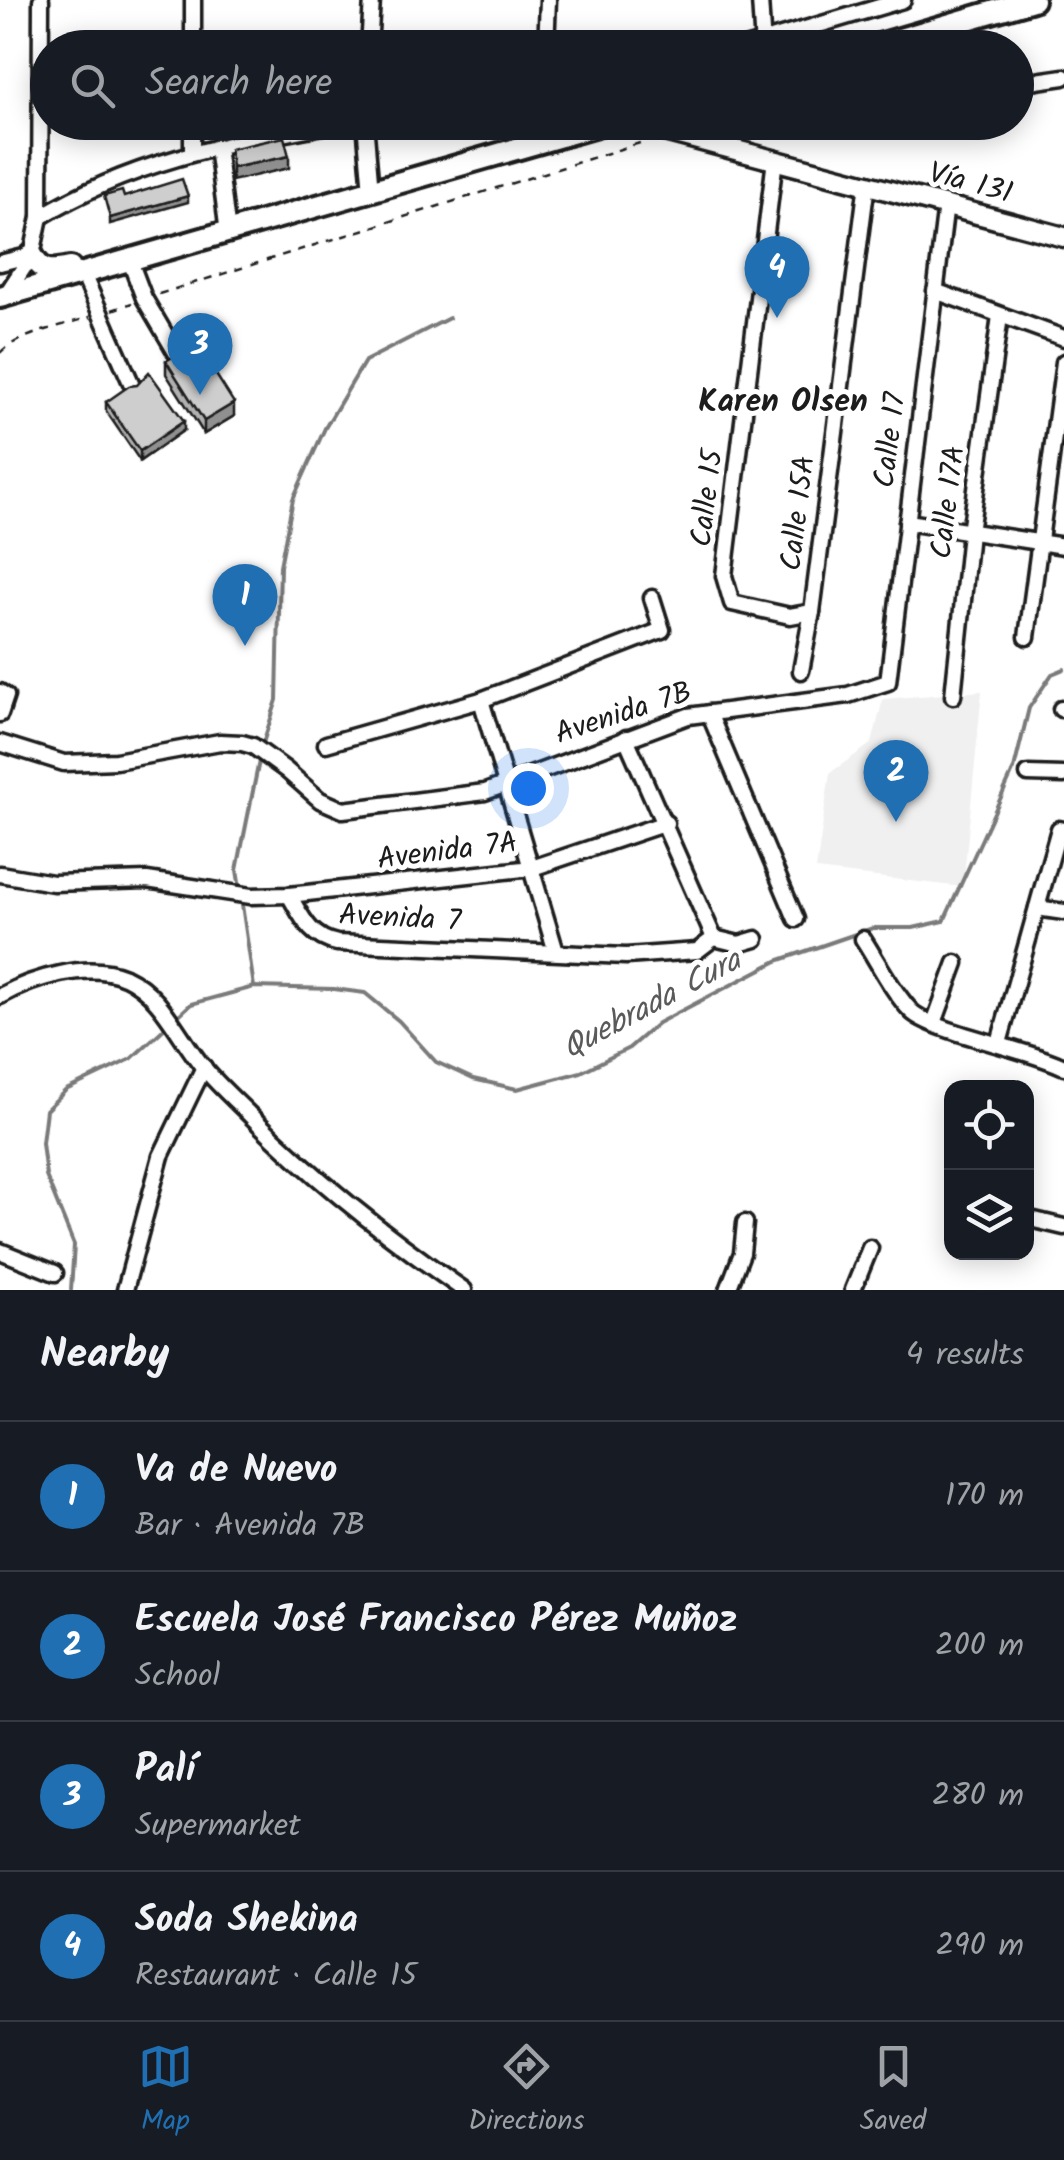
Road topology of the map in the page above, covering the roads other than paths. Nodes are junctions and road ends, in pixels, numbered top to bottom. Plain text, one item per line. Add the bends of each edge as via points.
1 (41, 0) edge
2 (193, 0) edge
3 (372, 0) edge
4 (548, 0) edge
5 (760, 0) edge
6 (903, 0) edge
7 (1032, 0) edge
8 (41, 30) edge
9 (192, 30) edge
10 (370, 30) edge
11 (547, 30) edge
12 (761, 30) edge
13 (809, 30) edge
14 (930, 30) edge
15 (1064, 77) edge
16 (1034, 81) edge
17 (40, 140) edge
18 (192, 140) edge
19 (253, 140) edge
20 (367, 140) edge
21 (549, 140) edge
22 (724, 140) edge
23 (217, 147) junction
24 (192, 152) junction
25 (775, 159) junction
26 (867, 183) junction
27 (371, 192) junction
28 (946, 204) junction
29 (40, 217) junction
30 (228, 234) junction
31 (1064, 237) edge
32 (161, 252) junction
33 (32, 254) junction
34 (130, 261) junction
35 (0, 263) edge
36 (83, 274) junction
37 (934, 291) junction
38 (2, 298) edge
39 (1000, 316) junction
40 (1064, 338) edge
41 (178, 356) edge
42 (1064, 362) edge
43 (132, 385) edge
44 (1061, 408) edge
45 (907, 522) junction
46 (970, 533) junction
47 (1038, 542) junction
48 (1064, 546) edge
49 (652, 598) dead end
50 (812, 612) junction
51 (1027, 637) dead end
52 (801, 671) dead end
53 (888, 682) joint
54 (3, 694) edge
55 (953, 696) dead end
56 (481, 700) junction
57 (709, 713) junction
58 (0, 714) edge
59 (626, 738) junction
60 (0, 743) edge
61 (326, 744) dead end
62 (1028, 774) dead end
63 (1064, 775) edge
64 (509, 784) junction
65 (666, 822) junction
66 (1061, 830) edge
67 (532, 868) junction
68 (0, 874) edge
69 (289, 894) junction
70 (1037, 908) junction
71 (1064, 912) edge
72 (796, 919) dead end
73 (714, 938) junction
74 (756, 939) dead end
75 (863, 940) dead end
76 (556, 952) junction
77 (956, 963) dead end
78 (0, 996) edge
79 (934, 1023) junction
80 (999, 1043) junction
81 (1064, 1067) edge
82 (204, 1068) junction
83 (1034, 1220) edge
84 (745, 1223) dead end
85 (1064, 1227) edge
86 (870, 1248) dead end
87 (0, 1251) edge
88 (55, 1273) dead end
89 (125, 1290) edge
90 (464, 1290) edge
91 (728, 1290) edge
92 (853, 1290) edge

1 - 8 street
2 - 9 street
3 - 10 street
4 - 11 street
5 - 12 street
6 - 13 street
7 - 14 highway
15 - 16 street
17 - 29 street
18 - 24 street
19 - 23 street
20 - 27 street
21 - 27 highway
22 - 25 main road, Vía 131
23 - 24 street
23 - 30 street
24 - 29 street via 110,181
25 - 26 main road, Vía 131
25 - 50 street, Calle 15 via 724,576 732,603 790,616
26 - 28 main road, Vía 131
26 - 50 street, Calle 15A
27 - 30 highway
28 - 31 main road, Vía 131
28 - 37 street, Calle 17
29 - 33 street
30 - 32 highway
32 - 33 highway via 46,271
32 - 34 highway
33 - 35 street
33 - 38 street
34 - 36 highway
34 - 41 street
36 - 38 highway
36 - 43 street
37 - 39 street
37 - 45 street, Calle 17
39 - 40 street
39 - 46 street, Calle 17A
42 - 44 street
44 - 47 street
45 - 46 street
45 - 53 street, Calle 17
46 - 47 street
46 - 55 street, Calle 17A
47 - 48 street
47 - 51 street
49 - 56 street via 662,630
50 - 52 street, Calle 15A
53 - 57 street, Avenida 7B via 848,696
54 - 58 street
56 - 61 street
56 - 64 street
57 - 59 street, Avenida 7B
57 - 72 street
59 - 64 street, Avenida 7B
59 - 65 street
60 - 64 street, Avenida 7B via 64,764 220,742 253,746 320,800 343,810
62 - 63 street
64 - 67 street
65 - 67 street, Avenida 7A
65 - 73 street
66 - 70 street
67 - 69 street, Avenida 7A
67 - 76 street
68 - 69 street via 53,883 146,880 251,896
69 - 76 street, Avenida 7 via 323,940
70 - 71 street
70 - 80 street
73 - 74 street, Avenida 7 via 738,944
73 - 76 street, Avenida 7 via 697,951
75 - 79 street via 912,1012
77 - 79 street
78 - 82 street via 36,980 119,974 142,986
79 - 80 street
80 - 81 street
82 - 89 street via 162,1156
82 - 90 street via 392,1240
83 - 85 street
84 - 91 street
86 - 92 street
87 - 88 street

